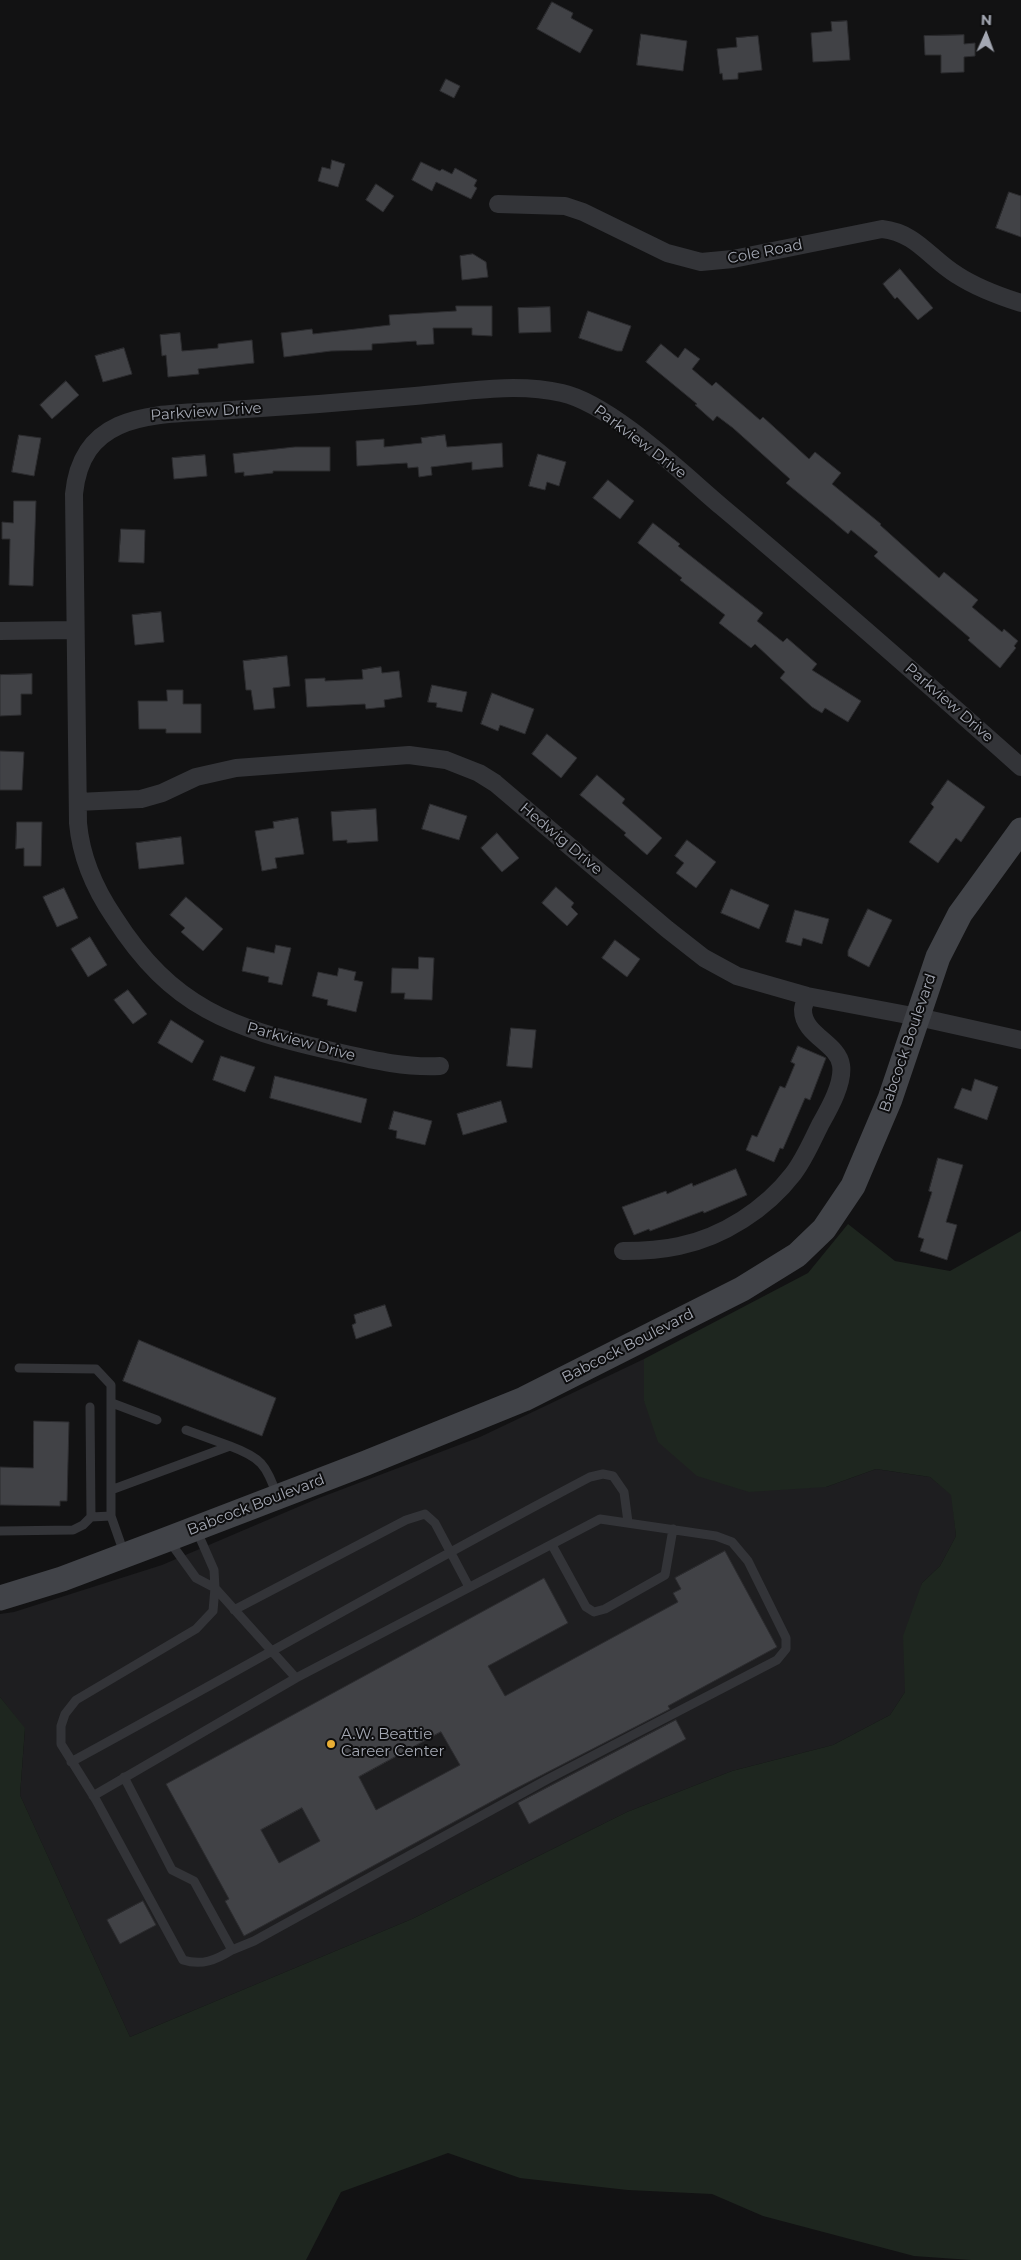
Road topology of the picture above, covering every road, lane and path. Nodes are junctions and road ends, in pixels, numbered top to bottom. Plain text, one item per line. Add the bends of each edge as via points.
1 (498, 204) dead end
2 (1021, 303) edge
3 (74, 630) junction
4 (0, 631) edge
5 (1021, 767) edge
6 (78, 802) junction
7 (1021, 830) edge
8 (807, 996) junction
9 (918, 1017) junction
10 (1021, 1040) edge
11 (440, 1066) dead end
12 (623, 1251) dead end
13 (19, 1368) dead end
14 (112, 1403) junction
15 (90, 1407) dead end
16 (157, 1420) dead end
17 (186, 1430) dead end
18 (230, 1446) junction
19 (111, 1490) junction
20 (278, 1497) junction
21 (111, 1516) junction
22 (91, 1517) junction
23 (628, 1522) junction
24 (196, 1528) junction
25 (674, 1529) junction
26 (0, 1531) edge
27 (168, 1539) junction
28 (552, 1545) junction
29 (451, 1550) junction
30 (125, 1556) junction
31 (215, 1588) junction
32 (469, 1588) junction
33 (0, 1598) edge
34 (234, 1610) junction
35 (273, 1652) junction
36 (296, 1678) junction
37 (71, 1762) junction
38 (124, 1777) junction
39 (93, 1796) junction
40 (232, 1950) junction

1 - 2 street, Cole Road via 564,206 583,212 667,254 701,262 733,259 882,229 897,231 975,286
3 - 4 street
3 - 5 street, Parkview Drive via 76,478 91,446 118,426 149,415 478,390 544,390 564,393 598,408 654,450
3 - 6 street, Parkview Drive
6 - 8 street, Hedwig Drive via 141,799 196,777 236,768 409,756 446,760 479,773 494,783 704,958 737,976
6 - 11 street, Parkview Drive via 80,843 108,909 139,954 196,1005 247,1028 304,1045 400,1065
7 - 9 main road, Babcock Boulevard via 960,914 938,957
8 - 9 street, Hedwig Drive
8 - 12 street via 803,1011 806,1020 835,1052 841,1062 842,1074 824,1118 794,1173 758,1210 712,1235 681,1246
9 - 10 street, Hedwig Drive
9 - 20 main road, Babcock Boulevard via 890,1099 853,1186 824,1229 797,1255 742,1289 524,1399
13 - 14 lane via 96,1369 112,1385
14 - 16 lane
14 - 19 lane
15 - 22 lane
17 - 18 lane
18 - 19 lane
18 - 20 lane via 251,1454 266,1468
19 - 21 lane
20 - 24 main road, Babcock Boulevard
21 - 22 lane
21 - 30 lane
22 - 26 lane via 73,1530
23 - 25 lane
23 - 28 lane via 600,1519
23 - 29 lane via 624,1492 613,1476 603,1474 590,1477
24 - 27 main road, Babcock Boulevard
24 - 31 lane via 214,1570
25 - 28 lane via 665,1575 594,1612 586,1608
25 - 40 lane via 732,1542 748,1561 786,1638 786,1650 776,1660
27 - 30 main road, Babcock Boulevard
27 - 31 lane via 196,1578
28 - 32 lane
29 - 32 lane
29 - 34 lane via 435,1523 425,1514 406,1520
29 - 35 lane
30 - 33 main road, Babcock Boulevard
31 - 34 lane
31 - 37 lane via 213,1612 196,1629 76,1700 65,1714 61,1726 61,1744
32 - 36 lane
34 - 35 lane
35 - 36 lane
35 - 37 lane
36 - 38 lane
37 - 39 lane
38 - 39 lane
38 - 40 lane via 172,1870 194,1881
39 - 40 lane via 183,1960 194,1964 215,1960

